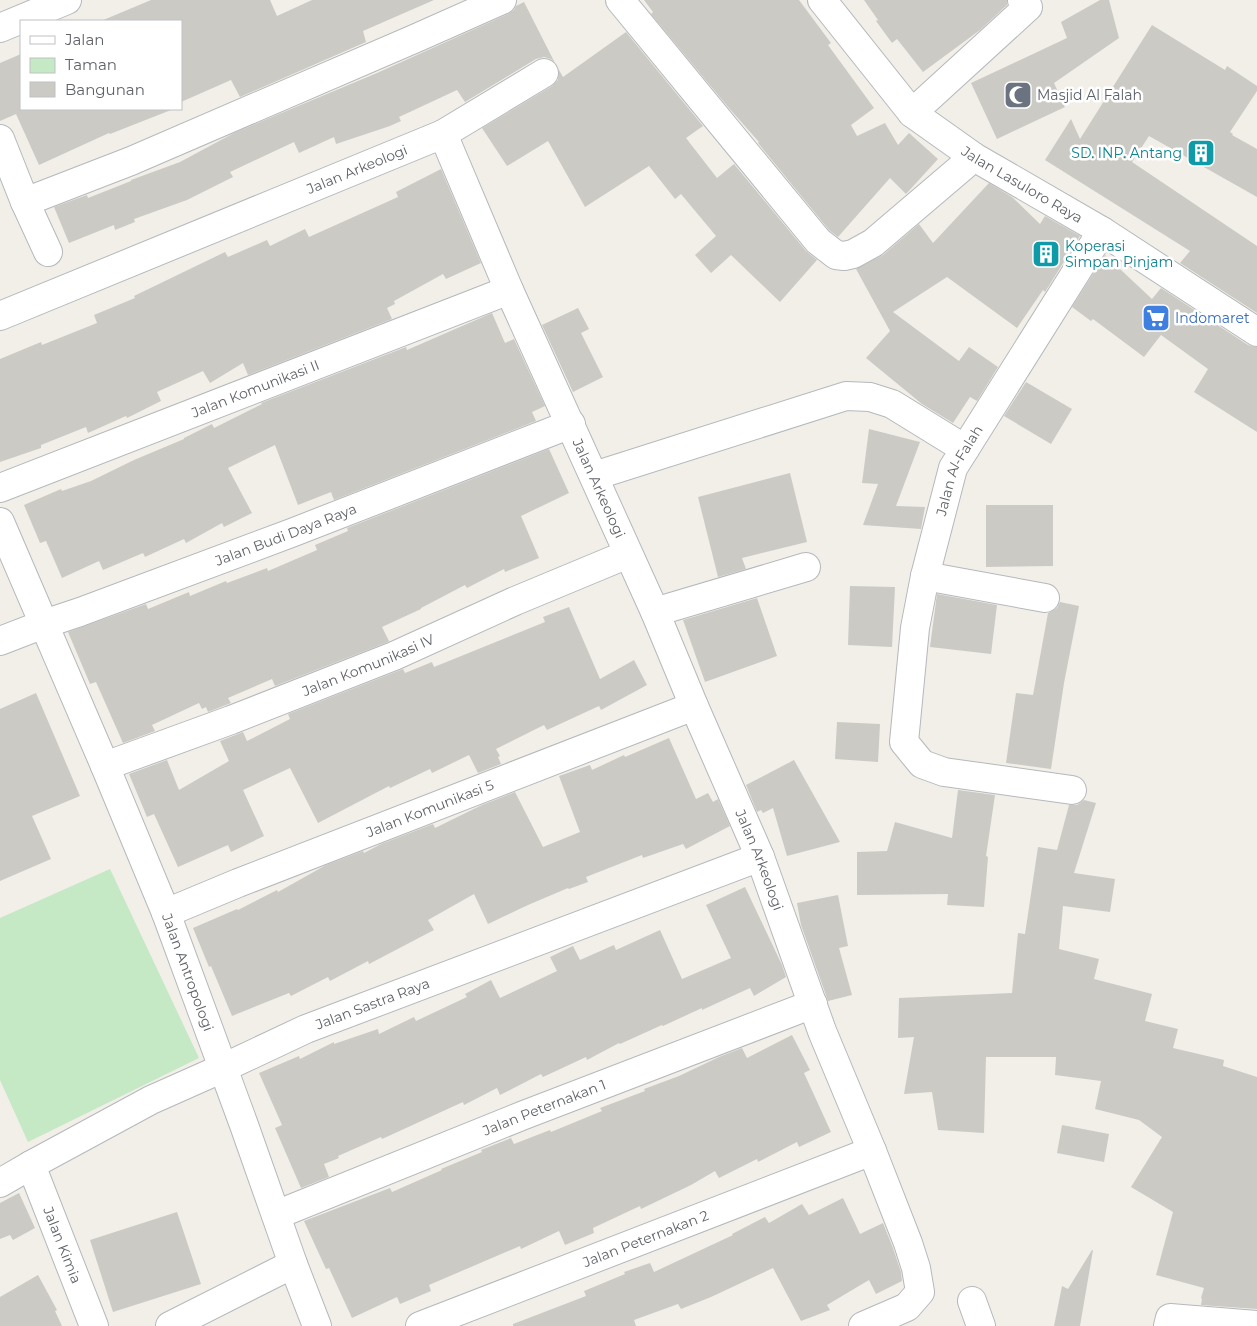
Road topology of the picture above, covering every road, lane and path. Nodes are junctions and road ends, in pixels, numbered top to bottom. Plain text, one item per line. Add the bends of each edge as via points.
1 (67, 0) edge
2 (502, 0) edge
3 (620, 0) edge
4 (822, 0) edge
5 (1022, 0) edge
6 (0, 28) edge
7 (544, 73) dead end
8 (912, 113) junction
9 (443, 134) junction
10 (0, 139) edge
11 (974, 157) junction
12 (25, 202) junction
13 (1102, 232) junction
14 (48, 252) dead end
15 (510, 290) junction
16 (0, 316) edge
17 (1257, 332) edge
18 (571, 424) junction
19 (965, 449) junction
20 (594, 476) junction
21 (0, 488) edge
22 (0, 522) edge
23 (628, 554) junction
24 (806, 567) dead end
25 (925, 576) junction
26 (1045, 598) dead end
27 (655, 612) junction
28 (44, 624) junction
29 (0, 641) edge
30 (694, 706) junction
31 (105, 766) junction
32 (1072, 790) dead end
33 (760, 857) junction
34 (166, 913) junction
35 (813, 1004) junction
36 (223, 1068) junction
37 (872, 1151) junction
38 (31, 1165) junction
39 (0, 1183) edge
40 (276, 1215) junction
41 (293, 1264) junction
42 (1257, 1325) edge
43 (94, 1326) edge
44 (170, 1326) edge
45 (317, 1326) edge
46 (420, 1326) edge
47 (863, 1326) edge
48 (1168, 1326) edge

1 - 6 street
2 - 12 street via 131,161
3 - 11 street via 818,241 836,254 853,254 873,243
4 - 8 street, Jalan Lasuloro Raya
5 - 8 street via 1028,8
7 - 9 street
8 - 11 street, Jalan Lasuloro Raya
9 - 15 street, Jalan Arkeologi
9 - 16 street, Jalan Arkeologi
10 - 12 street
11 - 13 street, Jalan Lasuloro Raya
12 - 14 street
13 - 17 street, Jalan Lasuloro Raya
13 - 19 street, Jalan Al-Falah
15 - 18 street, Jalan Arkeologi
15 - 21 street, Jalan Komunikasi II
18 - 20 street, Jalan Arkeologi
18 - 28 street, Jalan Budi Daya Raya via 294,532
19 - 20 street via 892,404 870,397 846,396
19 - 25 street, Jalan Al-Falah via 953,468
20 - 23 street, Jalan Arkeologi
22 - 28 street, Jalan Antropologi
23 - 27 street, Jalan Arkeologi
23 - 31 street, Jalan Komunikasi IV via 394,656
24 - 27 street
25 - 26 street
25 - 32 street, Jalan Al-Falah via 915,628 904,742 922,764 944,772
27 - 30 street, Jalan Arkeologi
28 - 29 street, Jalan Budi Daya Raya
28 - 31 street, Jalan Antropologi
30 - 33 street, Jalan Arkeologi
30 - 34 street, Jalan Komunikasi 5
31 - 34 street, Jalan Antropologi
33 - 35 street, Jalan Arkeologi
33 - 36 street, Jalan Sastra Raya via 306,1029
34 - 36 street, Jalan Antropologi
35 - 37 street, Jalan Arkeologi
35 - 40 street, Jalan Peternakan 1
36 - 38 street, Jalan Sastra Raya via 151,1100
36 - 40 street, Jalan Antropologi
37 - 46 street, Jalan Peternakan 2
37 - 47 street, Jalan Arkeologi via 908,1243 920,1292 907,1307
38 - 39 street, Jalan Sastra Raya
38 - 43 street, Jalan Kimia
40 - 41 street, Jalan Antropologi
41 - 44 street
41 - 45 street, Jalan Antropologi
42 - 48 street via 1170,1318

